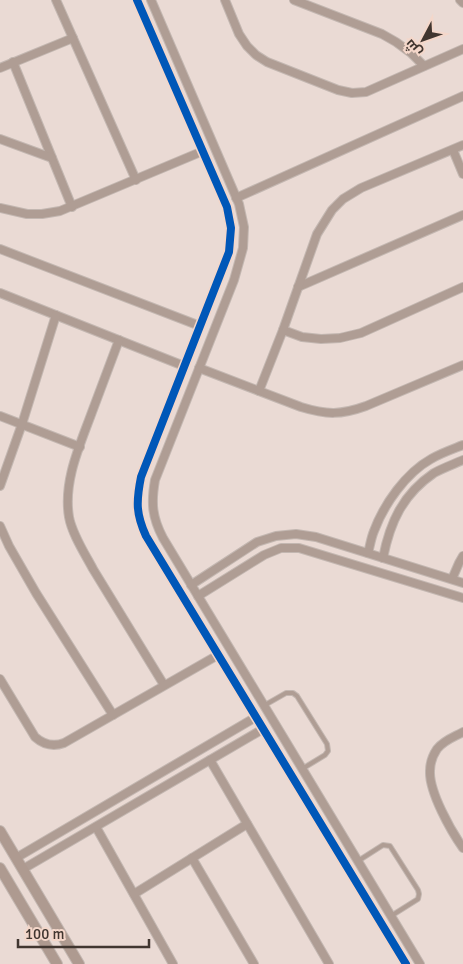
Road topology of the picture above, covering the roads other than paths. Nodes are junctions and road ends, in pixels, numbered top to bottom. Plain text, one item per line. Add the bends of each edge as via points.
1 (56, 0) edge
2 (137, 0) edge
3 (151, 0) edge
4 (226, 0) edge
5 (294, 0) edge
6 (460, 0) edge
7 (463, 3) edge
8 (73, 38) junction
9 (463, 49) edge
10 (13, 62) junction
11 (424, 66) junction
12 (0, 68) edge
13 (463, 96) edge
14 (0, 139) edge
15 (463, 145) edge
16 (453, 150) junction
17 (203, 151) junction
18 (52, 158) junction
19 (463, 174) edge
20 (136, 180) junction
21 (236, 198) junction
22 (72, 207) junction
23 (0, 208) edge
24 (463, 215) edge
25 (0, 249) edge
26 (298, 286) junction
27 (463, 287) edge
28 (0, 293) edge
29 (56, 315) junction
30 (200, 326) junction
31 (283, 330) junction
32 (119, 340) junction
33 (463, 365) edge
34 (184, 366) junction
35 (199, 368) junction
36 (259, 391) junction
37 (0, 416) edge
38 (22, 424) junction
39 (463, 445) edge
40 (80, 447) junction
41 (147, 458) junction
42 (463, 460) edge
43 (161, 464) junction
44 (0, 486) edge
45 (0, 526) edge
46 (368, 554) junction
47 (463, 556) edge
48 (383, 558) junction
49 (452, 579) junction
50 (463, 583) edge
51 (191, 585) junction
52 (198, 596) junction
53 (463, 598) edge
54 (218, 655) junction
55 (0, 679) edge
56 (164, 685) junction
57 (264, 706) junction
58 (114, 715) junction
59 (256, 717) junction
60 (263, 729) junction
61 (463, 732) edge
62 (210, 760) junction
63 (302, 768) junction
64 (247, 824) junction
65 (96, 827) junction
66 (0, 831) edge
67 (463, 848) edge
68 (16, 858) junction
69 (192, 858) junction
70 (358, 860) junction
71 (0, 868) edge
72 (23, 870) junction
73 (134, 894) junction
74 (391, 916) junction
75 (57, 964) edge
76 (79, 964) edge
77 (173, 964) edge
78 (254, 964) edge
79 (329, 964) edge
80 (406, 964) edge
81 (420, 964) edge

1 - 8 street
2 - 17 street
3 - 21 street
4 - 11 street via 239,34 256,55 338,90 366,92
5 - 11 street via 382,34 404,47
6 - 7 street
8 - 10 street
8 - 20 street
9 - 11 street
10 - 12 street
10 - 18 street
13 - 21 street
14 - 18 street
15 - 16 street
16 - 19 street
16 - 26 street via 343,198 317,234
17 - 20 street
17 - 30 street via 227,207 231,228 229,252
18 - 22 street
20 - 22 street
21 - 35 street via 244,227 242,254
22 - 23 street via 42,214
24 - 26 street
25 - 30 street
26 - 31 street
27 - 31 street via 361,333 321,339
28 - 29 street
29 - 32 street
29 - 38 street
30 - 34 street
31 - 36 street
32 - 34 street
32 - 40 street
33 - 36 street via 350,411 317,412
34 - 41 street
35 - 36 street
35 - 43 street
37 - 38 street
38 - 40 street
38 - 44 street
39 - 46 street via 431,459 396,490 377,524
40 - 56 street via 68,499 73,530
41 - 43 street
41 - 54 street via 137,496 143,529
42 - 48 street via 436,472 405,500 394,518
43 - 51 street via 154,480 152,510 163,538
45 - 58 street via 36,593
46 - 48 street
46 - 51 street via 296,534 276,536 257,542
47 - 49 street
48 - 49 street
49 - 50 street
51 - 52 street
52 - 53 street via 264,555 281,548 299,548
52 - 57 street
54 - 56 street
54 - 59 street
55 - 58 street via 32,733 49,745 64,743
56 - 58 street
57 - 63 street
57 - 63 lane via 286,693 294,693 327,744 325,756
59 - 60 street
59 - 68 street
60 - 62 street
60 - 80 street
61 - 67 street via 438,748 430,772 431,784 443,813
62 - 64 street
62 - 65 street
63 - 70 street
64 - 69 street
64 - 79 street
65 - 72 street
65 - 73 street
66 - 68 street
68 - 72 street
69 - 73 street
69 - 78 street
70 - 74 street
70 - 74 lane via 383,845 390,846 418,890 418,899
71 - 75 street
72 - 76 street
73 - 77 street
74 - 81 street

